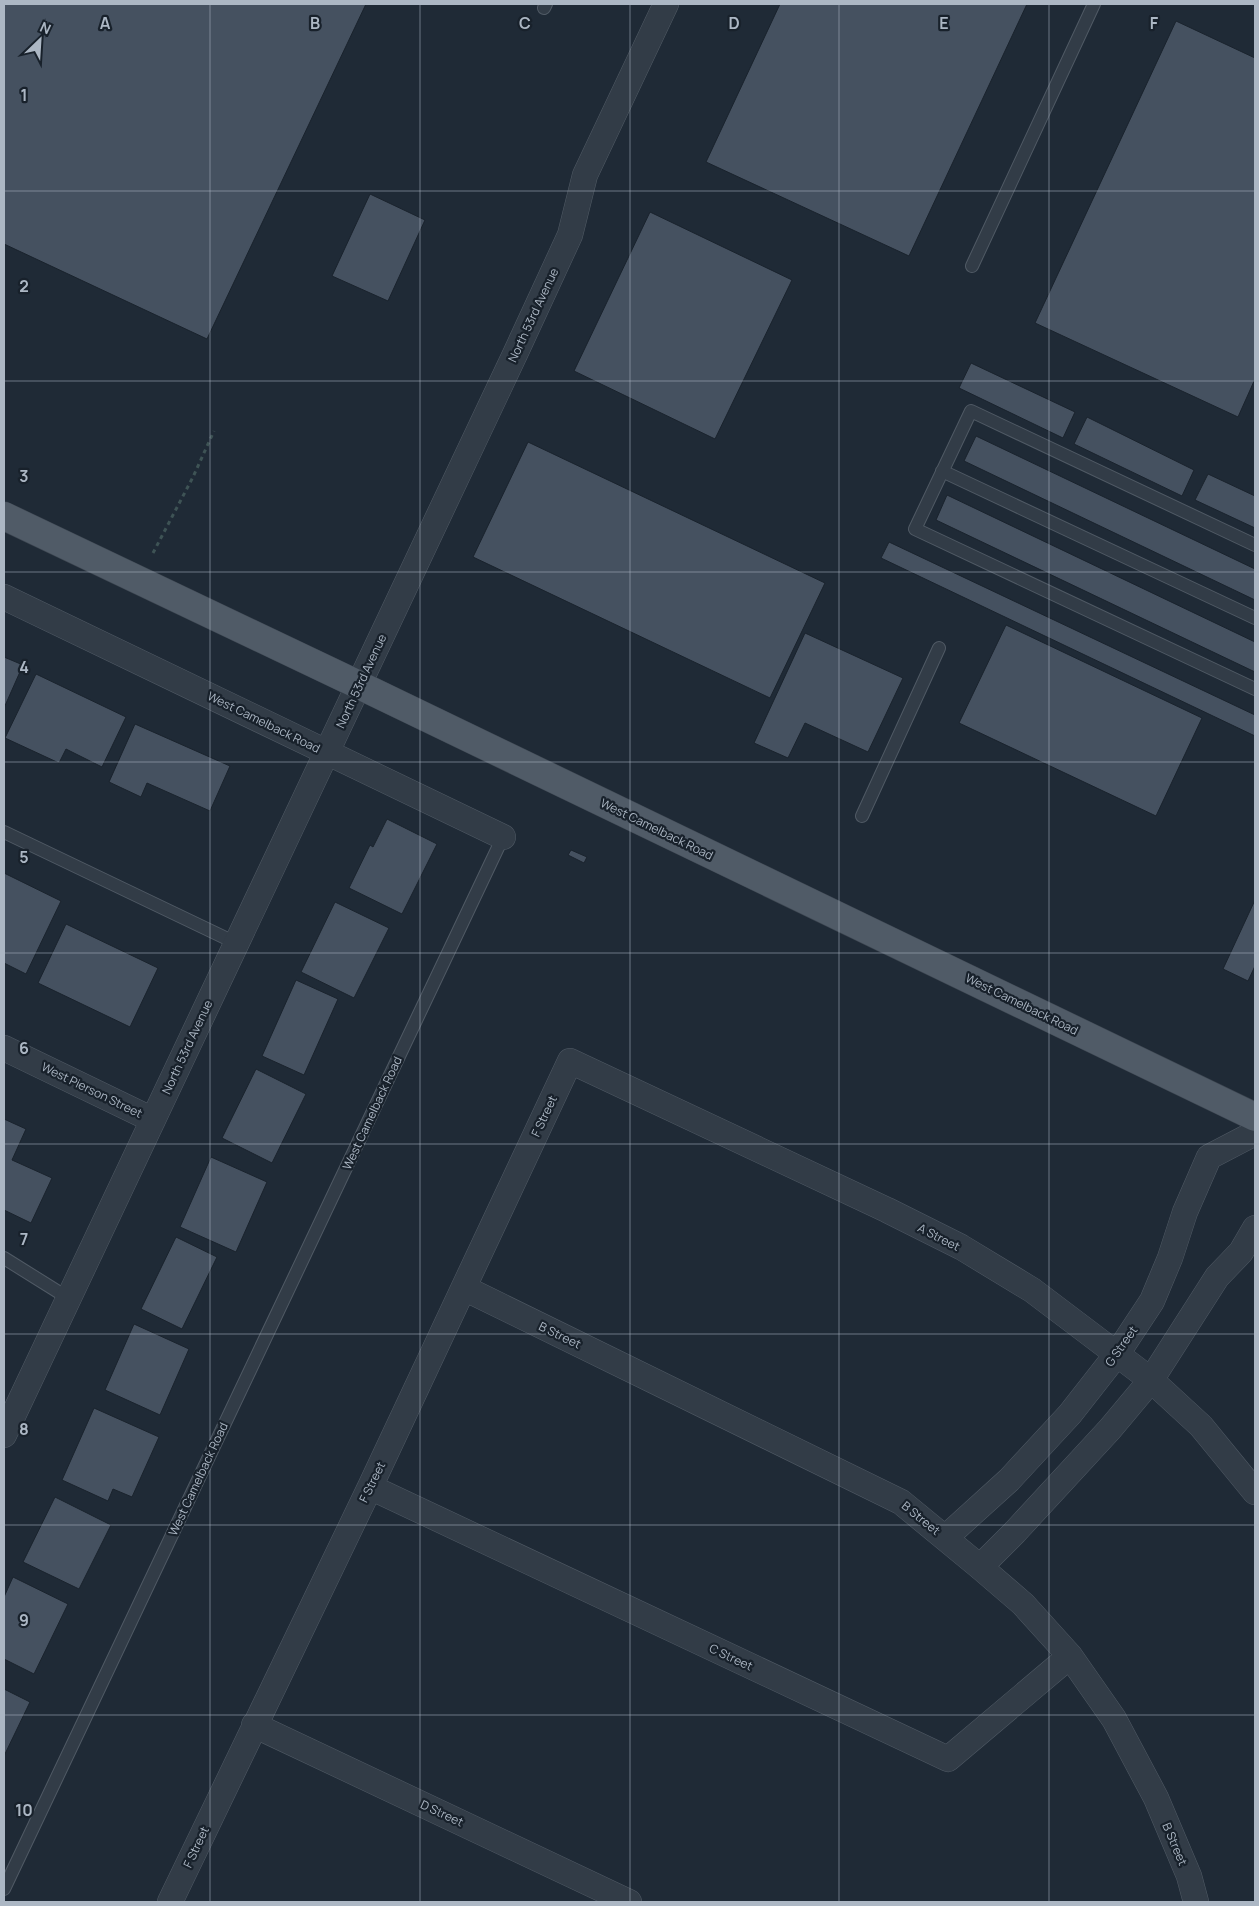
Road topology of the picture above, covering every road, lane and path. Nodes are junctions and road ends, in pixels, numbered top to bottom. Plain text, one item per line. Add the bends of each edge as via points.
1 (666, 4) edge
2 (1094, 4) edge
3 (972, 266) dead end
4 (214, 431) dead end
5 (942, 471) junction
6 (4, 516) edge
7 (1255, 545) edge
8 (139, 580) junction
9 (4, 597) edge
10 (1255, 618) edge
11 (939, 648) dead end
12 (359, 685) junction
13 (1255, 689) edge
14 (327, 752) junction
15 (862, 816) dead end
16 (4, 832) edge
17 (503, 837) joint
18 (236, 943) junction
19 (4, 1048) edge
20 (570, 1061) joint
21 (1255, 1117) edge
22 (153, 1120) junction
23 (1255, 1133) edge
24 (1255, 1228) edge
25 (4, 1258) edge
26 (464, 1288) junction
27 (68, 1298) junction
28 (1117, 1354) junction
29 (1151, 1380) junction
30 (4, 1435) edge
31 (370, 1487) junction
32 (1255, 1492) edge
33 (945, 1538) junction
34 (980, 1567) junction
35 (1070, 1656) junction
36 (254, 1725) junction
37 (4, 1889) edge
38 (170, 1902) edge
39 (629, 1902) edge
40 (1196, 1902) edge

1 - 12 street, North 53rd Avenue via 585,175 570,235
2 - 3 lane
4 - 8 path
5 - 7 lane via 971,411
5 - 10 lane
5 - 13 lane via 915,529
6 - 8 main road, West Camelback Road
8 - 12 main road, West Camelback Road
9 - 14 street, West Camelback Road
11 - 15 lane
12 - 14 street, North 53rd Avenue
12 - 21 main road, West Camelback Road
14 - 17 street, West Camelback Road
14 - 18 street, North 53rd Avenue
16 - 18 lane
17 - 37 lane, West Camelback Road
18 - 22 street, North 53rd Avenue
19 - 22 street, West Pierson Street
20 - 26 street, F Street
20 - 28 street, A Street via 960,1247 1032,1290
22 - 27 street, North 53rd Avenue
23 - 28 street, G Street via 1210,1157 1185,1212 1152,1301
24 - 29 street via 1241,1252 1217,1277
25 - 27 lane
26 - 31 street, F Street
26 - 33 street, B Street via 901,1502
27 - 30 street, North 53rd Avenue
28 - 29 street, A Street
28 - 33 street, G Street via 1070,1414
29 - 32 street, A Street via 1201,1426
29 - 34 street via 1104,1436
31 - 35 street, C Street via 948,1759
31 - 36 street, F Street
33 - 34 street, B Street
34 - 35 street, B Street via 1023,1604
35 - 40 street, B Street via 1114,1719 1156,1798 1189,1876
36 - 38 street, F Street
36 - 39 street, D Street

